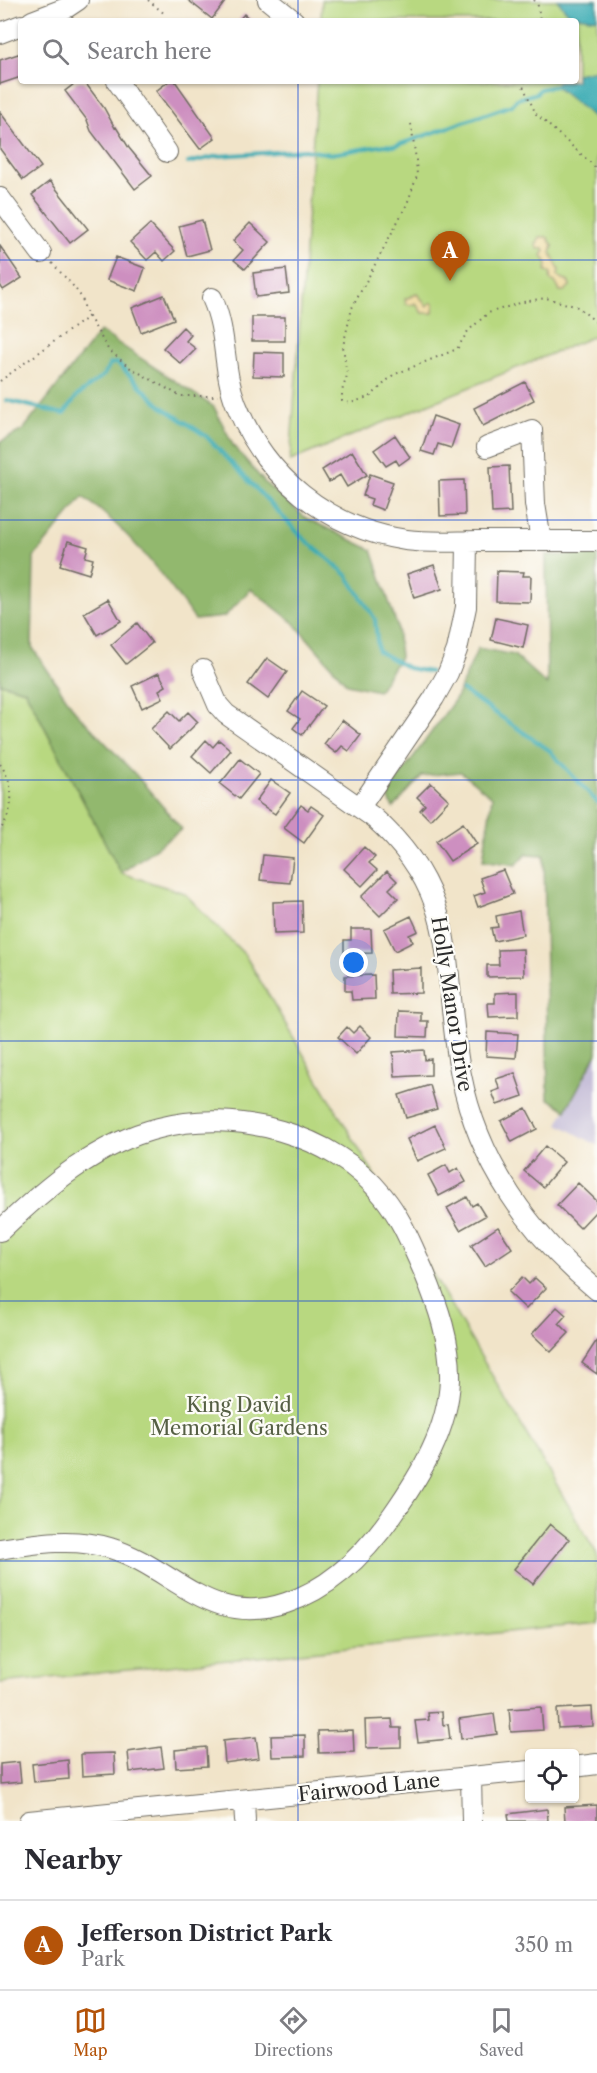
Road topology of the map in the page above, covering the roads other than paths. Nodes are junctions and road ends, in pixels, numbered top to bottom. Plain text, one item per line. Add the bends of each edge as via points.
1 (268, 0) edge
2 (73, 10) edge
3 (43, 18) edge
4 (290, 18) edge
5 (18, 26) edge
6 (0, 33) edge
7 (119, 84) edge
8 (167, 152) dead end
9 (0, 198) edge
10 (41, 253) road end
11 (212, 298) dead end
12 (487, 447) dead end
13 (597, 540) edge
14 (541, 541) junction
15 (467, 542) junction
16 (203, 670) dead end
17 (360, 807) junction
18 (0, 1231) edge
19 (597, 1290) edge
20 (0, 1549) edge
21 (597, 1764) edge
22 (579, 1766) edge
23 (525, 1772) edge
24 (471, 1777) junction
25 (243, 1800) junction
26 (50, 1820) edge
27 (29, 1821) edge
28 (245, 1821) edge
29 (472, 1821) edge

1 - 4 street
2 - 3 street
5 - 6 street
7 - 8 street
9 - 10 street
11 - 15 street via 223,329 236,404 274,469 330,515 378,534 407,540
12 - 14 street via 532,430
13 - 14 street
14 - 15 street
15 - 17 street via 466,606 458,650 434,698
16 - 17 street, Holly Manor Drive via 226,714
17 - 19 street, Holly Manor Drive via 408,852 432,892 446,942 461,1076 493,1167 529,1222
18 - 20 street via 47,1189 94,1156 130,1137 184,1123 221,1121 294,1135 356,1170 396,1213 442,1322 450,1379 438,1437 380,1532 341,1573 283,1605 254,1609 214,1603 131,1556 86,1542
21 - 22 street
23 - 24 street, Fairwood Lane
24 - 25 street, Fairwood Lane
24 - 29 street
25 - 26 street, Fairwood Lane
25 - 28 street
26 - 27 street, Fairwood Lane

